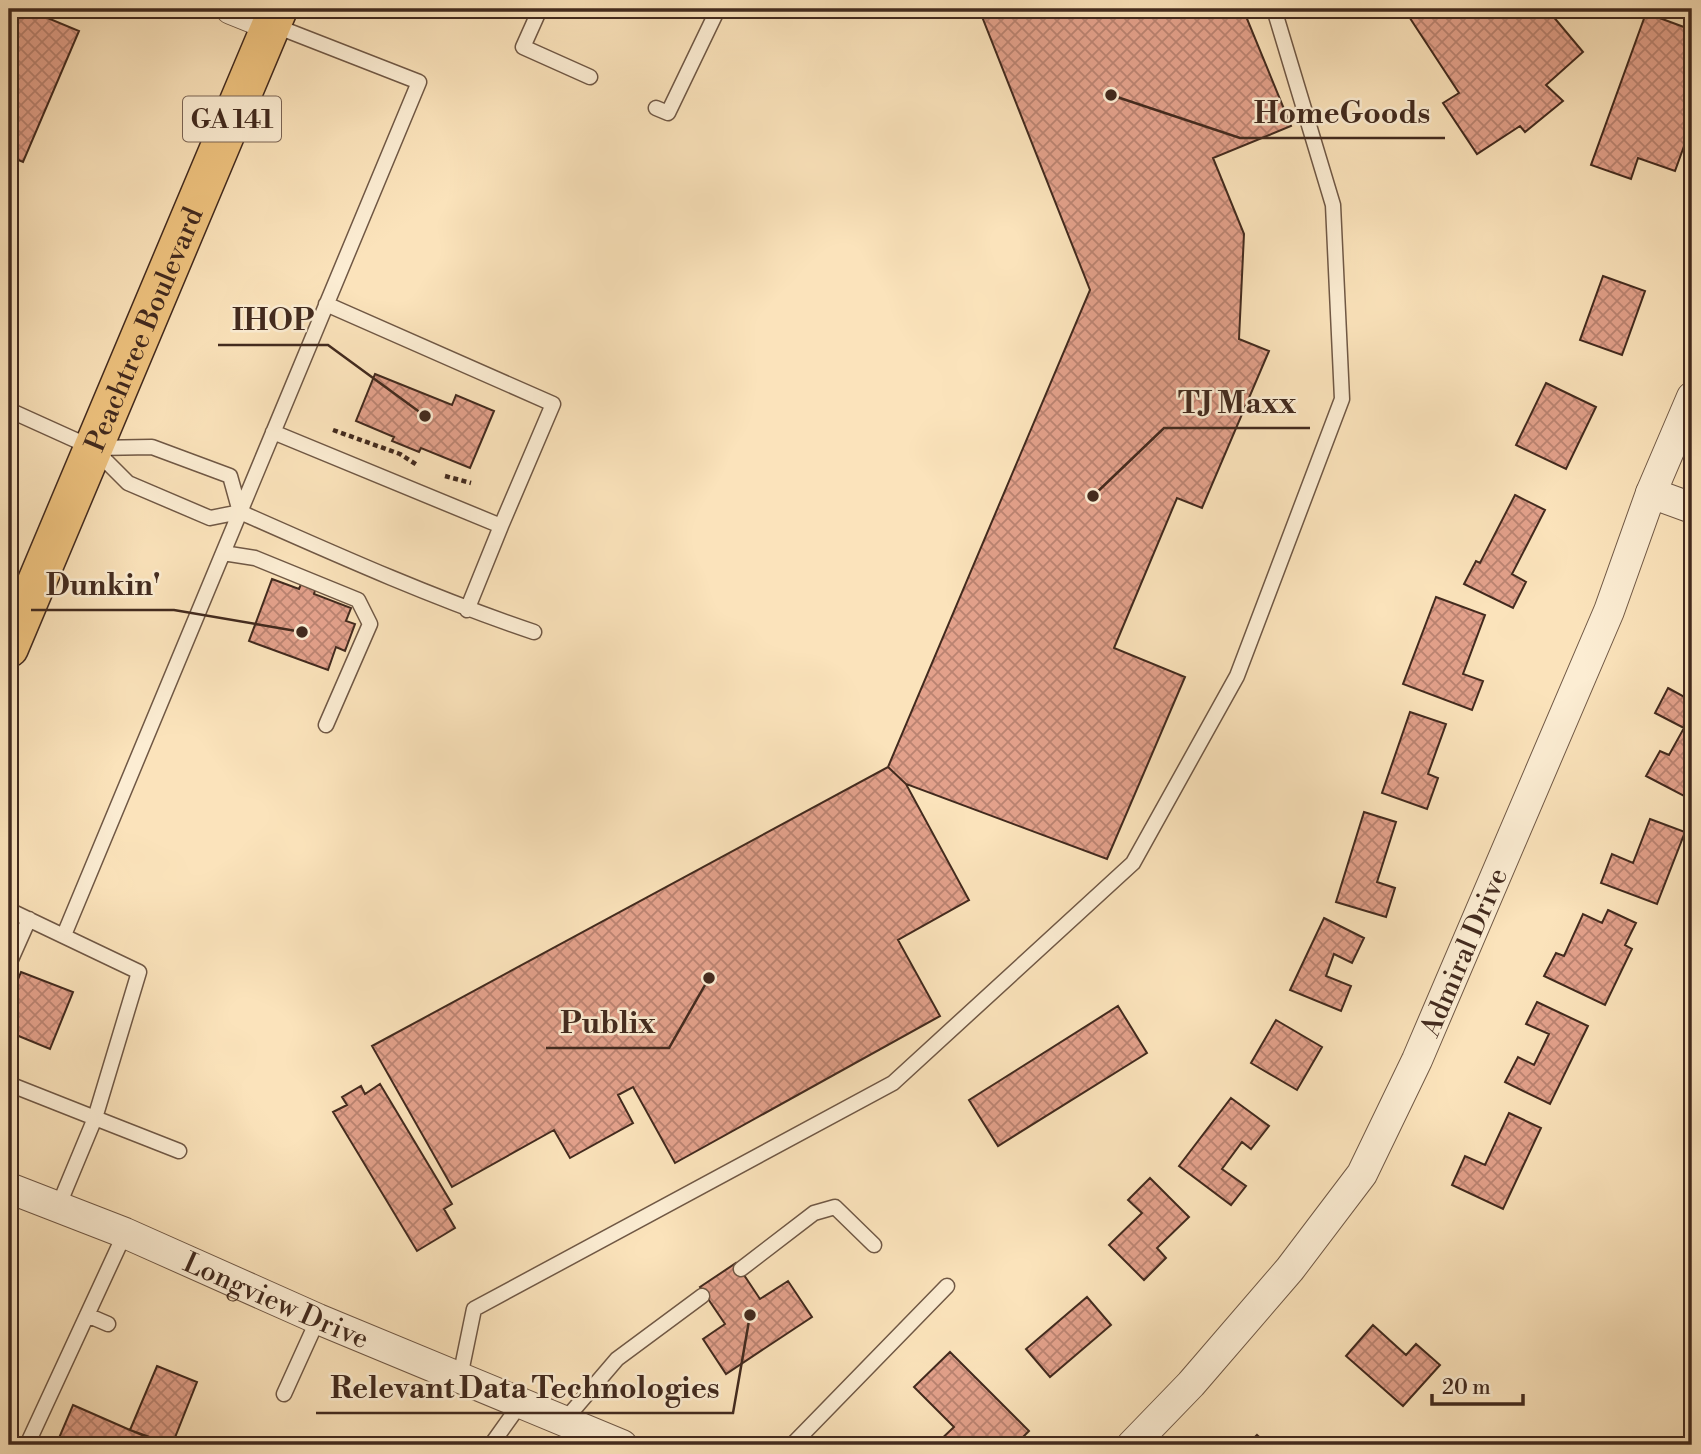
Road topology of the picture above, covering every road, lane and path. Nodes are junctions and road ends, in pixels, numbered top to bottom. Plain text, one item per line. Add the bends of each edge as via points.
1 (231, 9) edge
2 (540, 9) edge
3 (719, 9) edge
4 (1274, 9) edge
5 (275, 17) edge
6 (590, 77) dead end
7 (656, 107) dead end
8 (326, 304) junction
9 (1692, 397) edge
10 (9, 410) edge
11 (333, 430) dead end
12 (273, 432) junction
13 (93, 448) junction
14 (419, 466) dead end
15 (438, 474) dead end
16 (471, 484) dead end
17 (1651, 494) junction
18 (1692, 508) edge
19 (240, 512) junction
20 (501, 526) junction
21 (223, 553) junction
22 (467, 610) junction
23 (534, 632) dead end
24 (9, 648) edge
25 (326, 725) dead end
26 (9, 910) edge
27 (29, 919) junction
28 (64, 935) junction
29 (9, 964) edge
30 (9, 1084) edge
31 (95, 1118) junction
32 (179, 1150) dead end
33 (9, 1188) edge
34 (58, 1207) junction
35 (125, 1233) junction
36 (874, 1245) dead end
37 (740, 1269) dead end
38 (947, 1286) dead end
39 (702, 1296) dead end
40 (87, 1315) junction
41 (318, 1319) junction
42 (108, 1324) dead end
43 (460, 1377) junction
44 (284, 1394) dead end
45 (521, 1403) junction
46 (564, 1420) junction
47 (609, 1443) edge
48 (27, 1445) edge
49 (491, 1445) edge
50 (792, 1445) edge
51 (1132, 1445) edge

1 - 5 street
2 - 6 lane via 523,47
3 - 7 lane via 668,113
4 - 43 lane via 1333,205 1342,399 1237,676 1133,863 893,1083 474,1309
5 - 8 lane via 419,82
5 - 13 highway, Peachtree Boulevard / GA 141
8 - 12 lane
8 - 20 lane via 553,404
9 - 17 street, Admiral Drive
10 - 13 lane
11 - 14 path via 400,454
12 - 19 lane
12 - 20 lane
13 - 19 lane via 128,483 209,518
13 - 19 lane via 152,447 229,476
13 - 24 highway, Peachtree Boulevard / GA 141
15 - 16 path
17 - 18 street
17 - 51 street, Admiral Drive via 1609,611 1417,1060 1362,1174 1290,1269
19 - 21 lane
19 - 22 lane
20 - 22 lane
21 - 25 lane via 256,558 358,600 370,624
21 - 28 lane
22 - 23 lane
26 - 27 lane
27 - 28 lane
27 - 29 lane
28 - 31 lane via 139,972
30 - 31 lane
31 - 32 lane
31 - 34 lane
33 - 34 street, Longview Drive
34 - 35 street, Longview Drive
35 - 40 lane
35 - 41 street, Longview Drive
36 - 37 lane via 835,1207 814,1213
38 - 50 lane
39 - 46 lane via 617,1359
40 - 42 lane
40 - 48 lane
41 - 43 street, Longview Drive
41 - 44 lane
43 - 45 street, Longview Drive
45 - 46 street, Longview Drive
45 - 49 lane
46 - 47 street, Longview Drive

